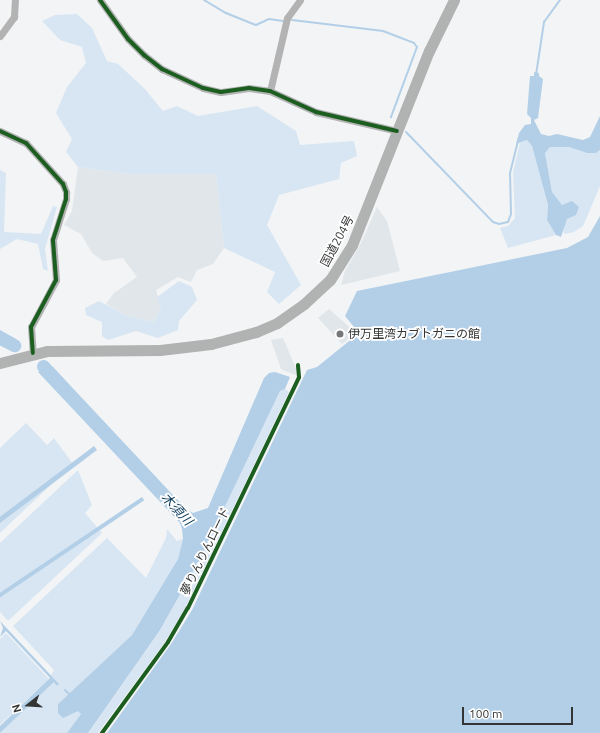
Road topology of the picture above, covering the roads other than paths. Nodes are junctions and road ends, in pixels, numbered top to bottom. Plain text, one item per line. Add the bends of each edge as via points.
1 (15, 0) edge
2 (100, 0) edge
3 (300, 0) edge
4 (454, 0) edge
5 (0, 36) edge
6 (270, 91) junction
7 (0, 131) edge
8 (397, 131) junction
9 (33, 353) junction
10 (2, 360) edge

1 - 5 street via 14,17
2 - 6 street via 128,39 162,69 203,88 221,92 249,88
3 - 6 street via 287,18
4 - 8 highway, 国道204号 via 429,51
6 - 8 street via 316,112
7 - 9 street via 26,144 63,184 66,192 66,200 53,240 56,280 31,327
8 - 9 highway, 国道204号 via 364,216 340,266 318,292 277,323 235,338 188,347
9 - 10 highway, 国道204号

